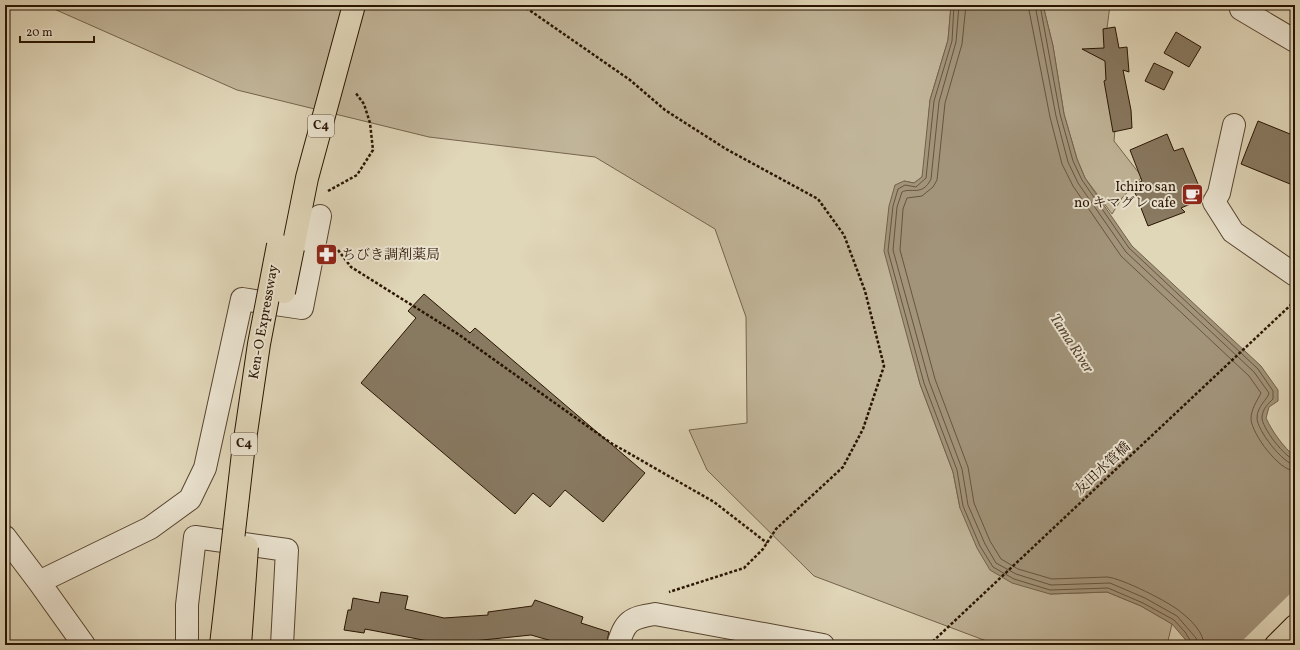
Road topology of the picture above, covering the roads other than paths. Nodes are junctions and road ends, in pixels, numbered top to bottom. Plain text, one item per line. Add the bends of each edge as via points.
1 (338, 5) edge
2 (354, 5) edge
3 (1241, 9) dead end
4 (1295, 41) edge
5 (1234, 125) dead end
6 (320, 216) road end
7 (1295, 275) edge
8 (5, 537) edge
9 (40, 582) junction
10 (1295, 626) edge
11 (84, 645) edge
12 (187, 645) edge
13 (221, 645) edge
14 (240, 645) edge
15 (282, 645) edge
16 (618, 645) edge
17 (823, 645) edge
18 (1276, 645) edge

1 - 13 main road, Ken-O Expressway / C4, bridge via 279,238 259,344 243,453
2 - 14 main road, Ken-O Expressway / C4, bridge via 307,178 273,346 250,519
3 - 4 street
5 - 7 street via 1220,193 1214,202 1232,232
6 - 9 street via 302,308 242,299 205,468 190,499 150,528
8 - 9 street
9 - 11 street
10 - 18 main road
12 - 15 street via 187,605 195,537 287,550
16 - 17 street via 622,628 636,618 655,614

